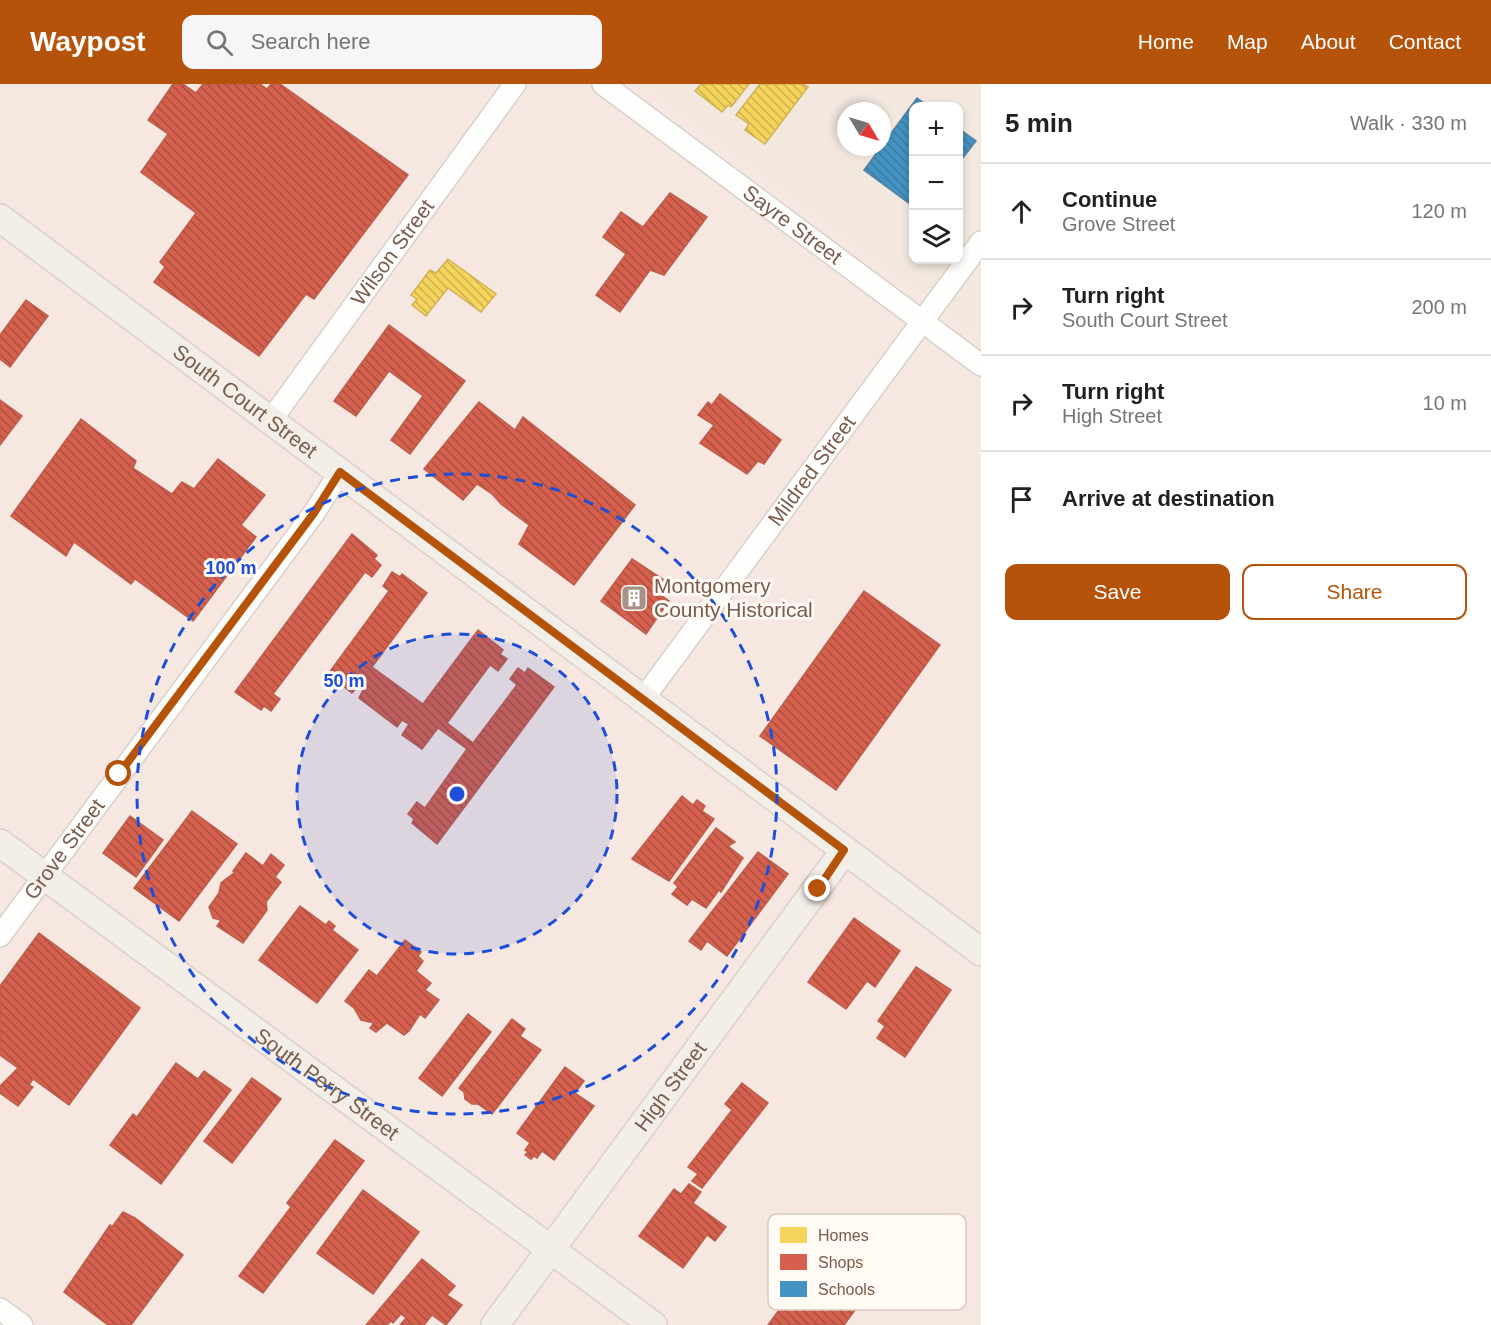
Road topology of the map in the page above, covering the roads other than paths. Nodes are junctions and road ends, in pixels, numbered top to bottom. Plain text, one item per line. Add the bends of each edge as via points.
1 (515, 84) edge
2 (603, 84) edge
3 (0, 218) edge
4 (981, 242) edge
5 (922, 322) junction
6 (981, 365) edge
7 (271, 420) junction
8 (340, 472) junction
9 (643, 699) junction
10 (0, 843) edge
11 (844, 850) junction
12 (44, 876) junction
13 (0, 936) edge
14 (981, 952) edge
15 (551, 1250) junction
16 (0, 1309) edge
17 (22, 1325) edge
18 (495, 1325) edge
19 (653, 1325) edge

1 - 7 street, Wilson Street
2 - 5 street, Sayre Street
3 - 7 main road, South Court Street
4 - 5 street, Mildred Street
5 - 6 street, Sayre Street
5 - 9 street, Mildred Street
7 - 8 main road, South Court Street
8 - 9 main road, South Court Street
8 - 12 street, Grove Street via 314,513
9 - 11 main road, South Court Street
10 - 12 main road, South Perry Street
11 - 14 main road, South Court Street
11 - 15 main road, High Street
12 - 13 street, Grove Street
12 - 15 main road, South Perry Street
15 - 18 main road, High Street
15 - 19 main road, South Perry Street
16 - 17 street

